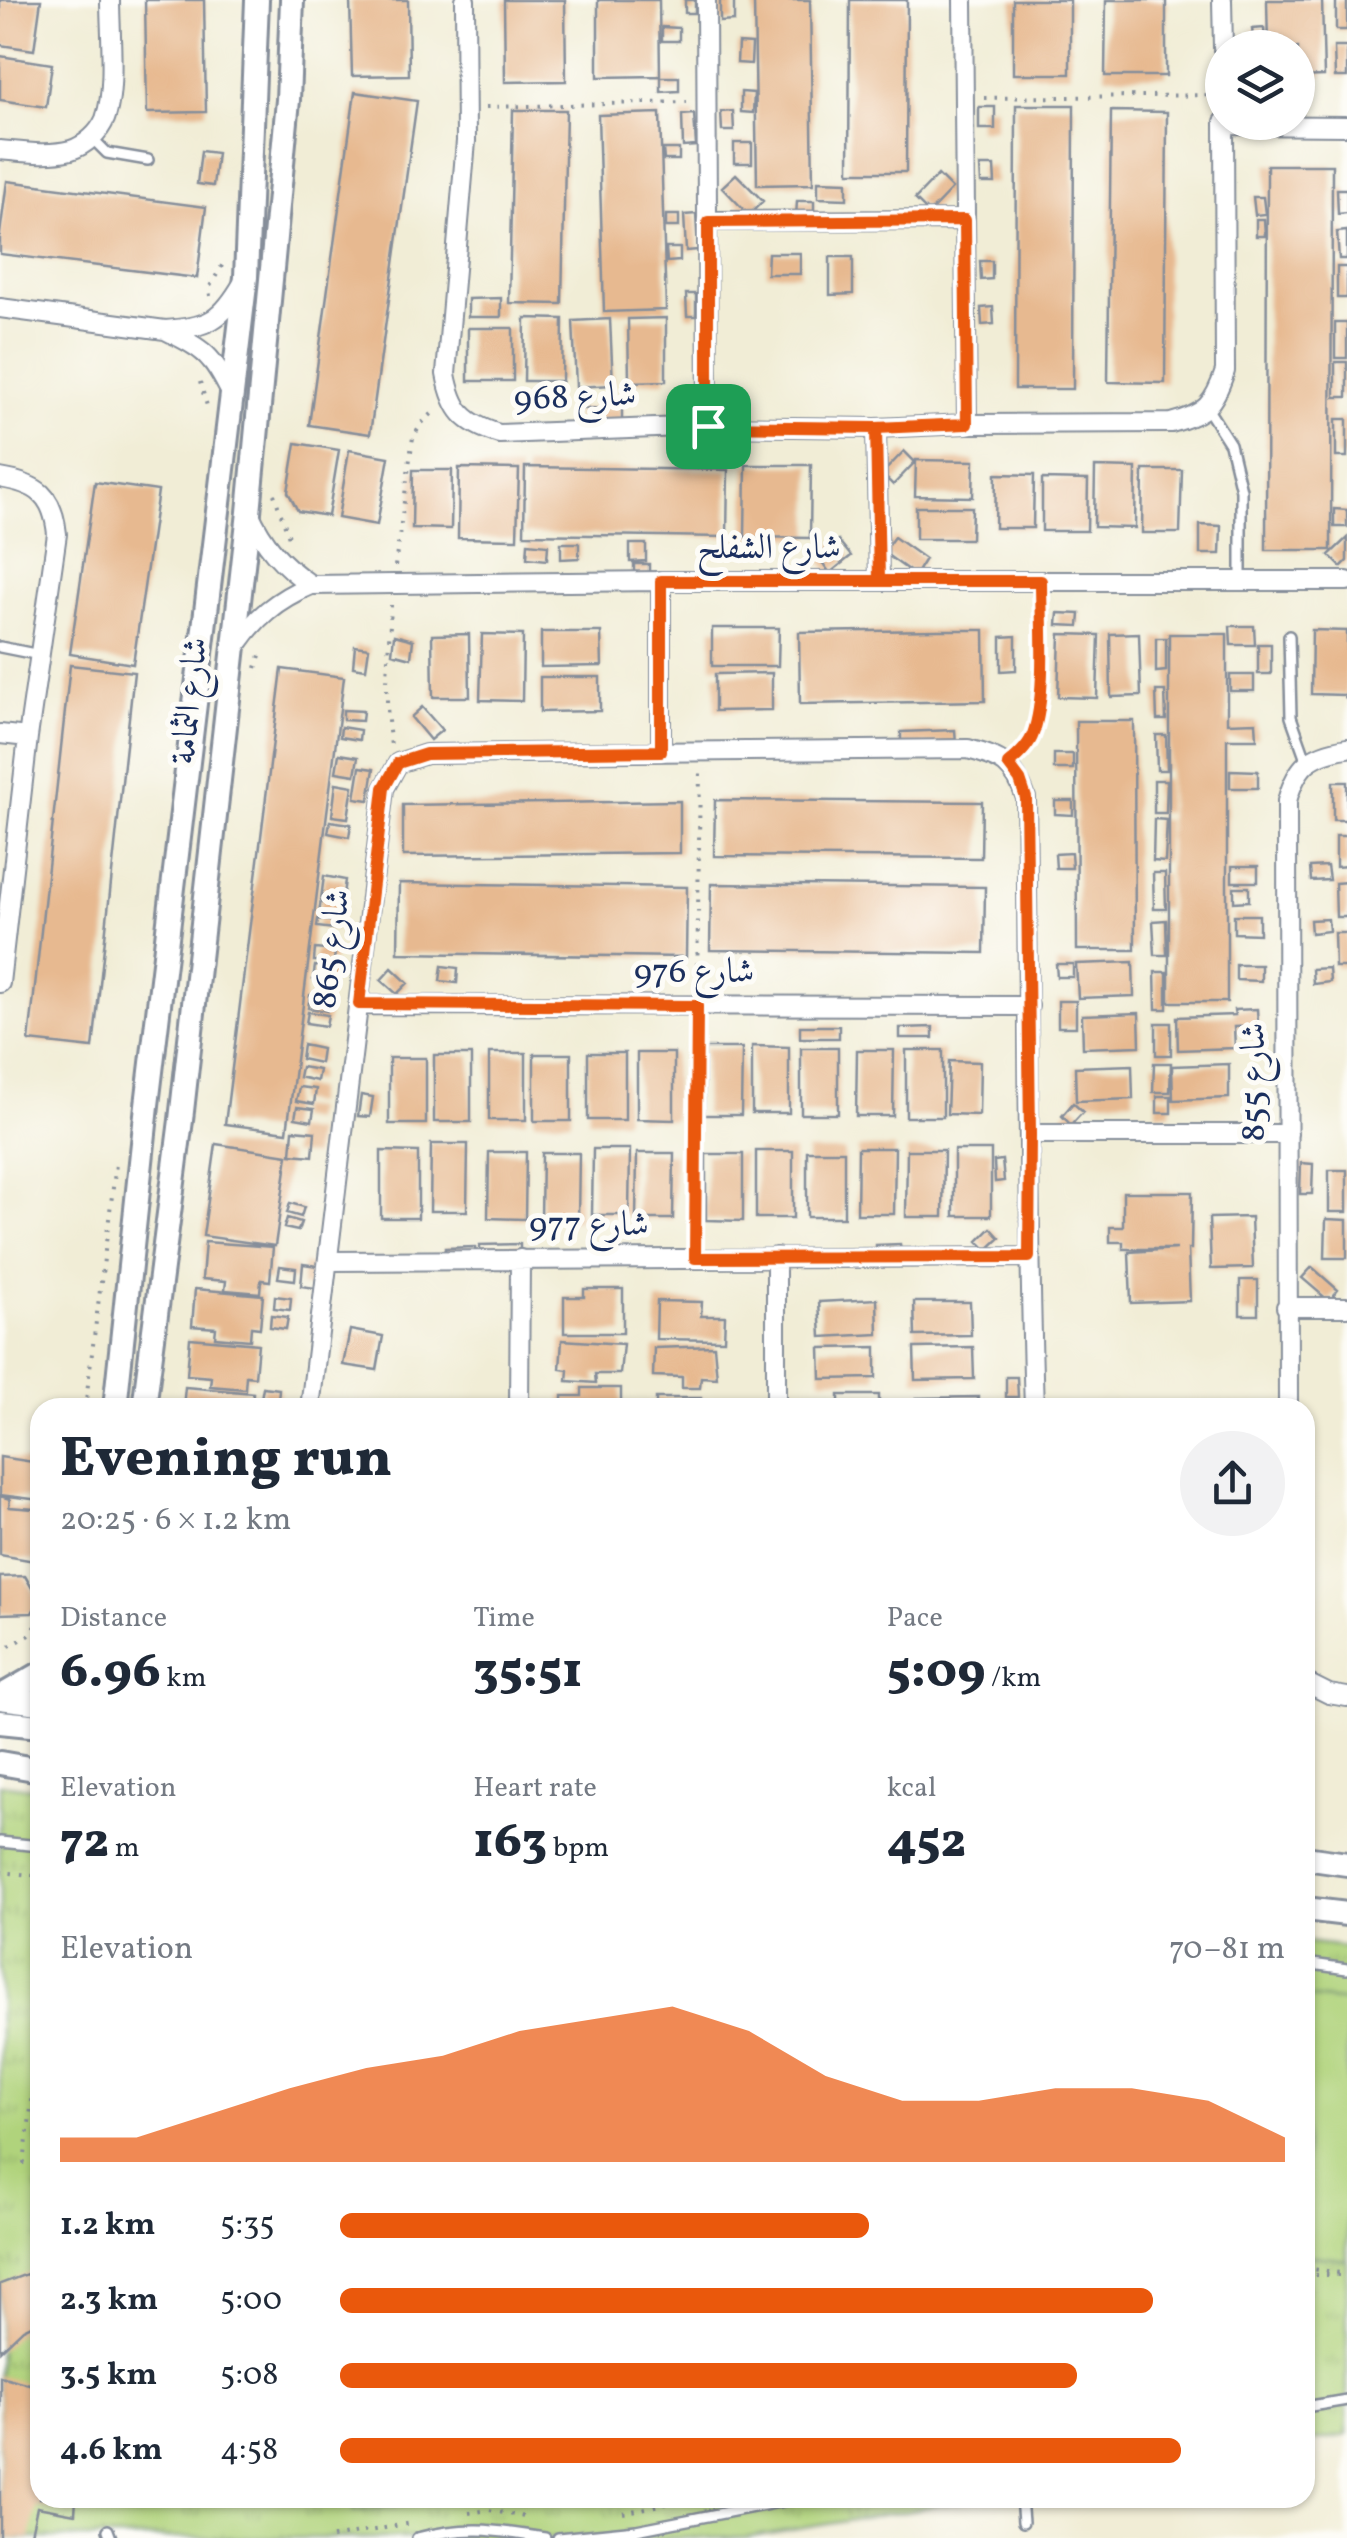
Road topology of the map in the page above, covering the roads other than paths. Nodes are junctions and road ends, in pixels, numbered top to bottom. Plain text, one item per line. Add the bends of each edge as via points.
1 (110, 0) edge
2 (257, 0) edge
3 (292, 0) edge
4 (466, 0) edge
5 (706, 0) edge
6 (963, 0) edge
7 (1222, 0) edge
8 (1223, 30) edge
9 (1315, 125) edge
10 (1347, 126) edge
11 (92, 138) junction
12 (1224, 140) edge
13 (0, 150) edge
14 (148, 160) dead end
15 (965, 220) junction
16 (708, 222) junction
17 (246, 277) junction
18 (0, 308) edge
19 (165, 330) junction
20 (232, 395) junction
21 (1207, 408) junction
22 (967, 424) junction
23 (708, 426) junction
24 (876, 428) junction
25 (0, 478) edge
26 (249, 512) junction
27 (1241, 580) junction
28 (1347, 580) edge
29 (661, 581) junction
30 (879, 581) junction
31 (311, 585) junction
32 (1289, 636) dead end
33 (0, 647) edge
34 (40, 655) junction
35 (231, 656) junction
36 (0, 734) edge
37 (28, 737) junction
38 (1347, 748) edge
39 (661, 751) junction
40 (1307, 762) junction
41 (0, 983) edge
42 (359, 1004) junction
43 (1029, 1006) junction
44 (1030, 1134) junction
45 (1288, 1134) junction
46 (776, 1257) junction
47 (1029, 1257) junction
48 (520, 1259) junction
49 (329, 1262) junction
50 (1286, 1307) junction
51 (1347, 1307) edge
52 (116, 1398) edge
53 (145, 1398) edge
54 (311, 1398) edge
55 (519, 1398) edge
56 (776, 1398) edge
57 (1034, 1398) edge
58 (1288, 1398) edge
59 (30, 1680) edge
60 (1315, 1687) edge
61 (1347, 1697) edge
62 (0, 1698) edge
63 (30, 1702) edge
64 (0, 1722) edge
65 (30, 1725) edge
66 (0, 1763) edge
67 (30, 1768) edge
68 (0, 1842) edge
69 (30, 1845) edge
70 (1315, 1859) edge
71 (1347, 1864) edge
72 (1315, 1910) edge
73 (1347, 1914) edge
74 (1315, 1965) edge
75 (1347, 1970) edge
76 (1347, 2400) edge
77 (1315, 2405) edge
78 (749, 2508) edge
79 (1021, 2508) edge
80 (1022, 2522) dead end
81 (418, 2538) edge
82 (545, 2538) edge
83 (558, 2538) edge

1 - 11 street via 110,95 105,120
2 - 17 street, شارع الثمامة
3 - 26 street, شارع الثمامة
4 - 23 street, شارع 968 via 466,142 446,374 460,414 500,434
5 - 16 street
6 - 15 street
7 - 8 street
9 - 10 street
11 - 13 street via 72,150
11 - 14 lane via 106,153
12 - 21 street via 1224,372
15 - 16 street
15 - 22 street
16 - 23 street
17 - 19 street via 212,322
17 - 20 street, شارع الثمامة
18 - 19 street
19 - 20 street via 202,350
20 - 52 street, شارع الثمامة
21 - 22 street, شارع 968 via 1171,423
21 - 27 lane via 1230,444 1241,490
22 - 24 street, شارع 968
23 - 24 street, شارع 968
24 - 30 street
25 - 34 street via 32,486 55,514
26 - 31 street via 273,554
26 - 35 street, شارع الثمامة
27 - 28 street, شارع الشفلح
27 - 30 street, شارع الشفلح
29 - 30 street, شارع الشفلح
29 - 31 street, شارع الشفلح
29 - 39 street
31 - 35 street, شارع الشفلح via 263,612
32 - 40 lane via 1291,718
33 - 34 lane
34 - 37 street
35 - 53 street, شارع الثمامة
36 - 37 street
37 - 41 street
38 - 40 street
39 - 42 street, شارع 865 via 426,754 398,763 384,788
39 - 43 street, شارع 865 via 968,750 1008,764 1026,798
40 - 45 street, شارع 855 via 1293,778 1287,801
42 - 43 street, شارع 976
42 - 49 street, شارع 865
43 - 44 street
44 - 45 street
44 - 47 street
45 - 50 street, شارع 855
46 - 47 street, شارع 977
46 - 48 street, شارع 977
46 - 56 street
47 - 57 street
48 - 49 street, شارع 977
48 - 55 street
49 - 54 street, شارع 865
50 - 51 street
50 - 58 street, شارع 855
59 - 62 street
60 - 61 street
62 - 63 street
64 - 65 street
66 - 67 street
68 - 69 lane
70 - 71 street
72 - 73 street
74 - 75 lane
76 - 77 lane
78 - 83 lane
79 - 80 lane
81 - 82 lane via 486,2528

